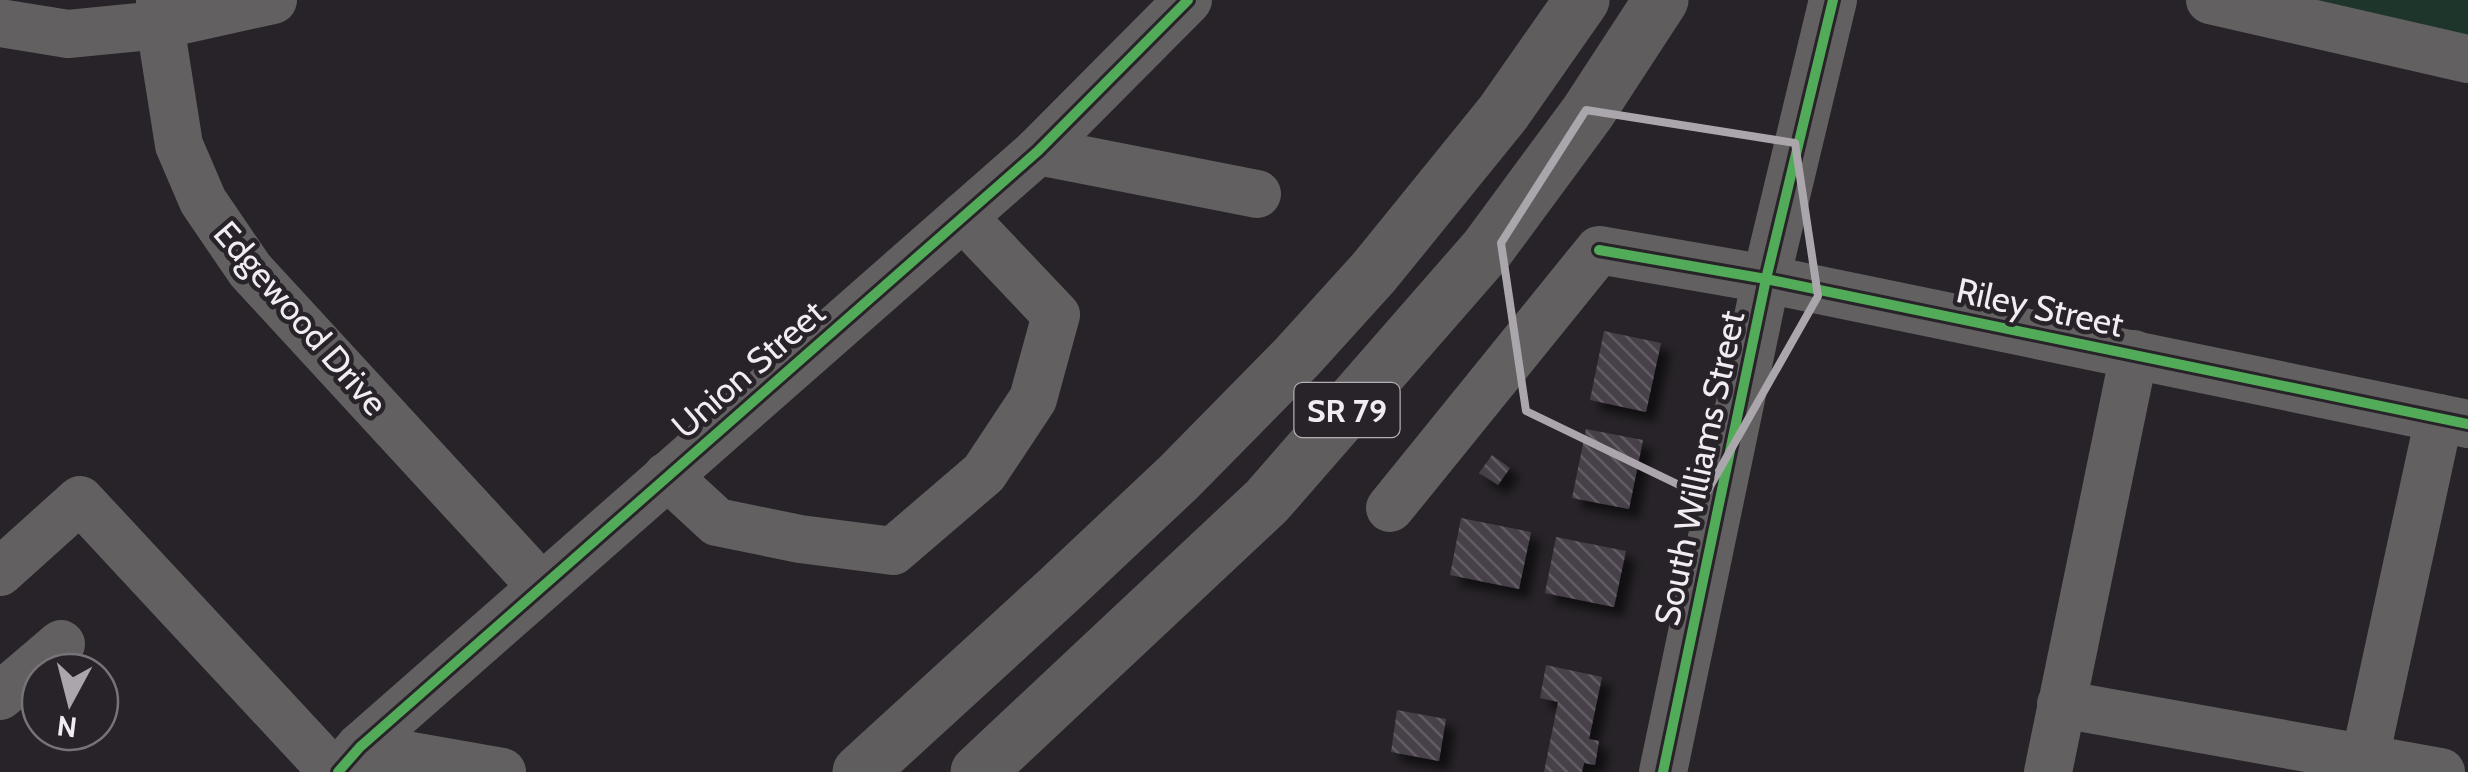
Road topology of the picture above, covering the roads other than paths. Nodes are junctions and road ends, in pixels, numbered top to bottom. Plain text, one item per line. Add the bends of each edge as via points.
1 (273, 0) edge
2 (1188, 0) edge
3 (1582, 0) edge
4 (1660, 0) edge
5 (1833, 0) edge
6 (2210, 0) edge
7 (160, 12) edge
8 (0, 23) edge
9 (2468, 59) edge
10 (1038, 151) junction
11 (1257, 194) dead end
12 (962, 217) junction
13 (1766, 279) junction
14 (2134, 354) junction
15 (2453, 421) edge
16 (667, 476) junction
17 (1390, 508) dead end
18 (0, 572) edge
19 (542, 586) junction
20 (61, 644) dead end
21 (0, 696) edge
22 (2061, 704) junction
23 (2365, 758) junction
24 (344, 764) edge
25 (502, 772) edge
26 (860, 772) edge
27 (978, 772) edge
28 (1664, 772) edge
29 (2048, 772) edge
30 (2442, 772) edge

1 - 7 street
2 - 10 street, Union Street
3 - 26 highway, SR 79 via 1503,113 1297,356 1180,477
4 - 27 highway, SR 79 via 1487,249 1267,501
5 - 13 street, South Williams Street
6 - 9 street
7 - 8 street via 68,34
7 - 19 street, Edgewood Drive via 179,145 226,238
10 - 11 street
10 - 12 street, Union Street
12 - 16 street, Union Street
12 - 16 street via 1056,315 1033,399 984,473 893,551 717,522
13 - 14 street, Riley Street
13 - 17 street, Riley Street via 1599,250
13 - 28 street, South Williams Street
14 - 15 street, Riley Street
14 - 22 street
15 - 23 street
16 - 19 street, Union Street
18 - 24 street via 80,500
19 - 24 street, Union Street
20 - 21 street
22 - 23 street
22 - 29 street
23 - 30 street
24 - 25 street

